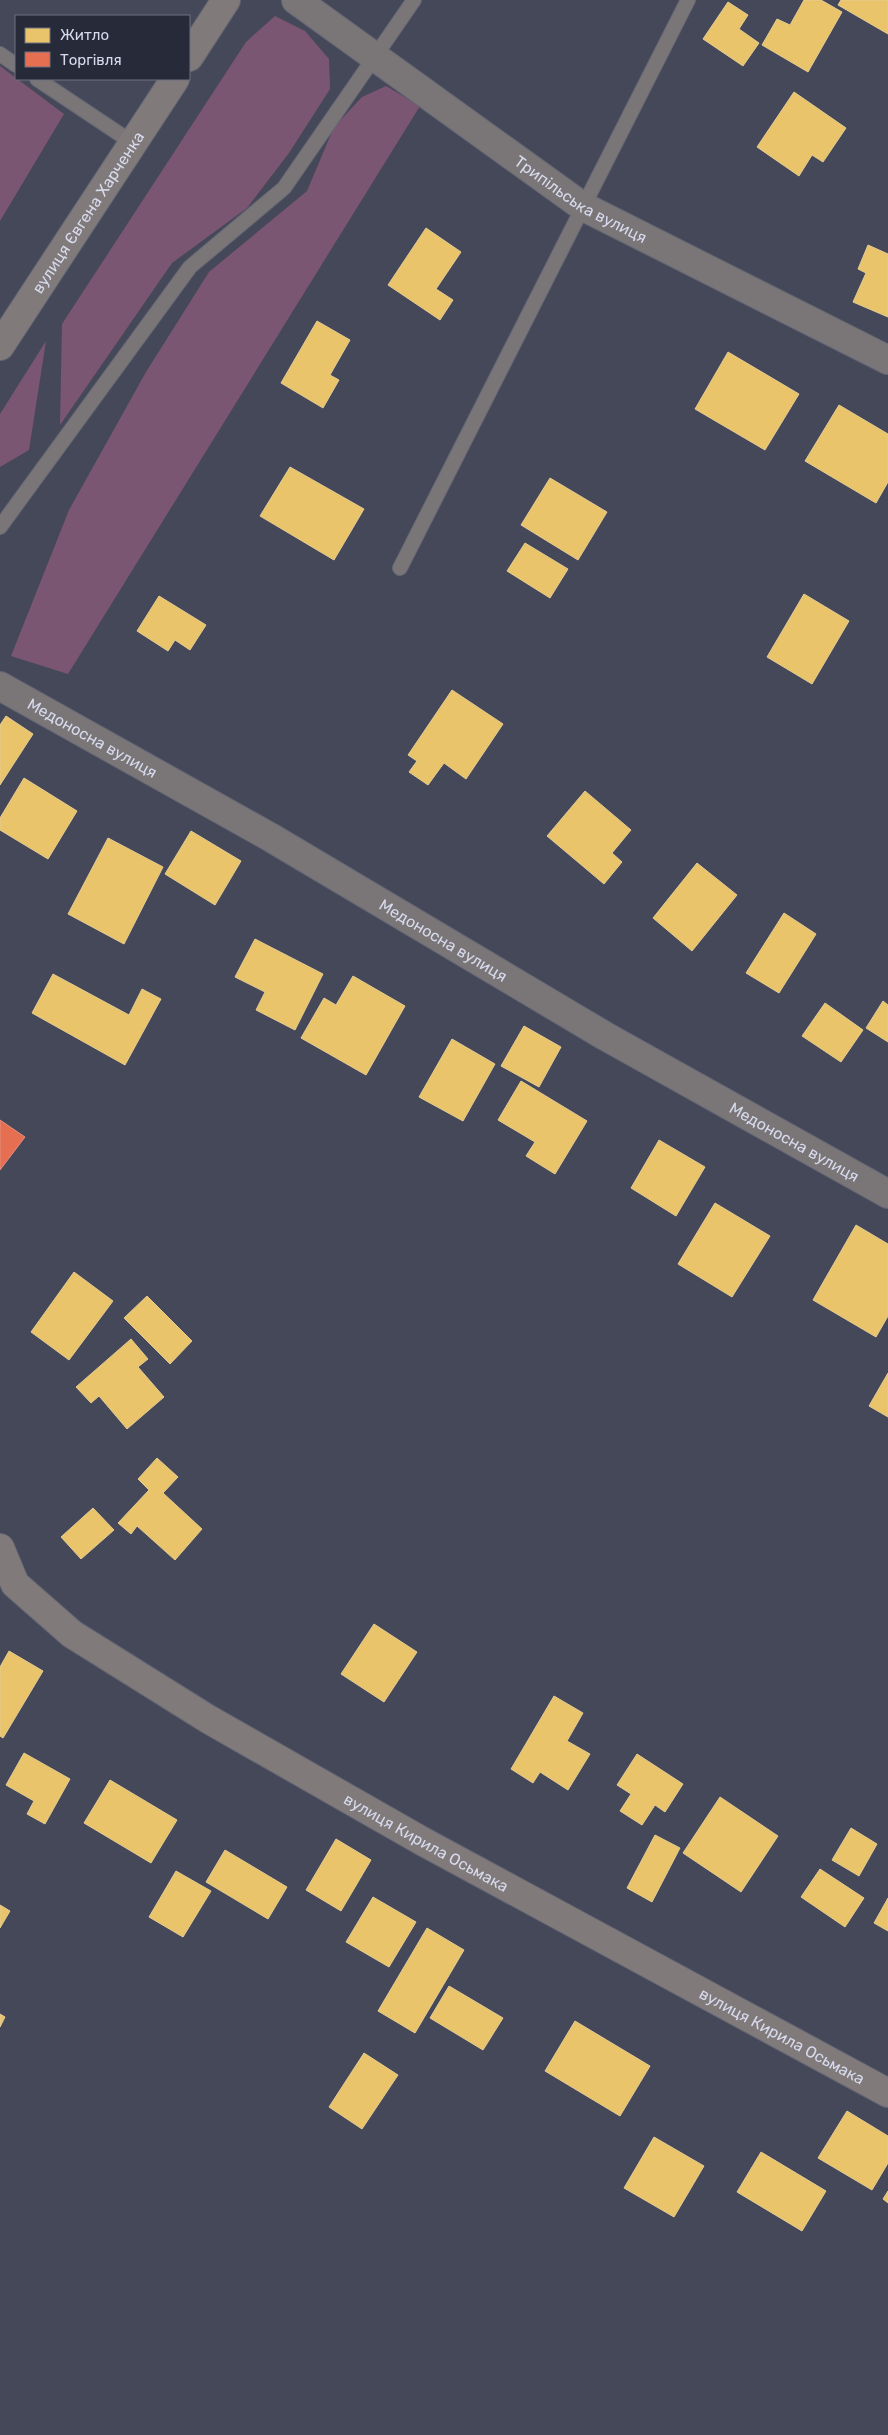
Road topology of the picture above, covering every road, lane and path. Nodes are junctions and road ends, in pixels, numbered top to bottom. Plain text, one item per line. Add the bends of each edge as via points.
1 (226, 0) edge
2 (296, 0) edge
3 (414, 0) edge
4 (688, 0) edge
5 (0, 54) edge
6 (190, 56) edge
7 (376, 58) junction
8 (15, 64) edge
9 (38, 80) edge
10 (174, 80) edge
11 (133, 143) junction
12 (582, 206) junction
13 (0, 346) edge
14 (888, 360) edge
15 (0, 527) edge
16 (400, 568) dead end
17 (0, 686) edge
18 (888, 1194) edge
19 (0, 1548) edge
20 (888, 2094) edge

1 - 6 street
2 - 7 street, Трипільська вулиця
3 - 7 lane
4 - 12 lane
5 - 8 lane
7 - 12 street, Трипільська вулиця
7 - 15 lane via 284,188 190,267
9 - 11 lane
10 - 11 street, вулиця Євгена Харченка
11 - 13 street, вулиця Євгена Харченка
12 - 14 street, Трипільська вулиця
12 - 16 lane
17 - 18 street, Медоносна вулиця via 270,837 605,1036
19 - 20 street, вулиця Кирила Осьмака via 15,1584 72,1634 208,1718 422,1841

